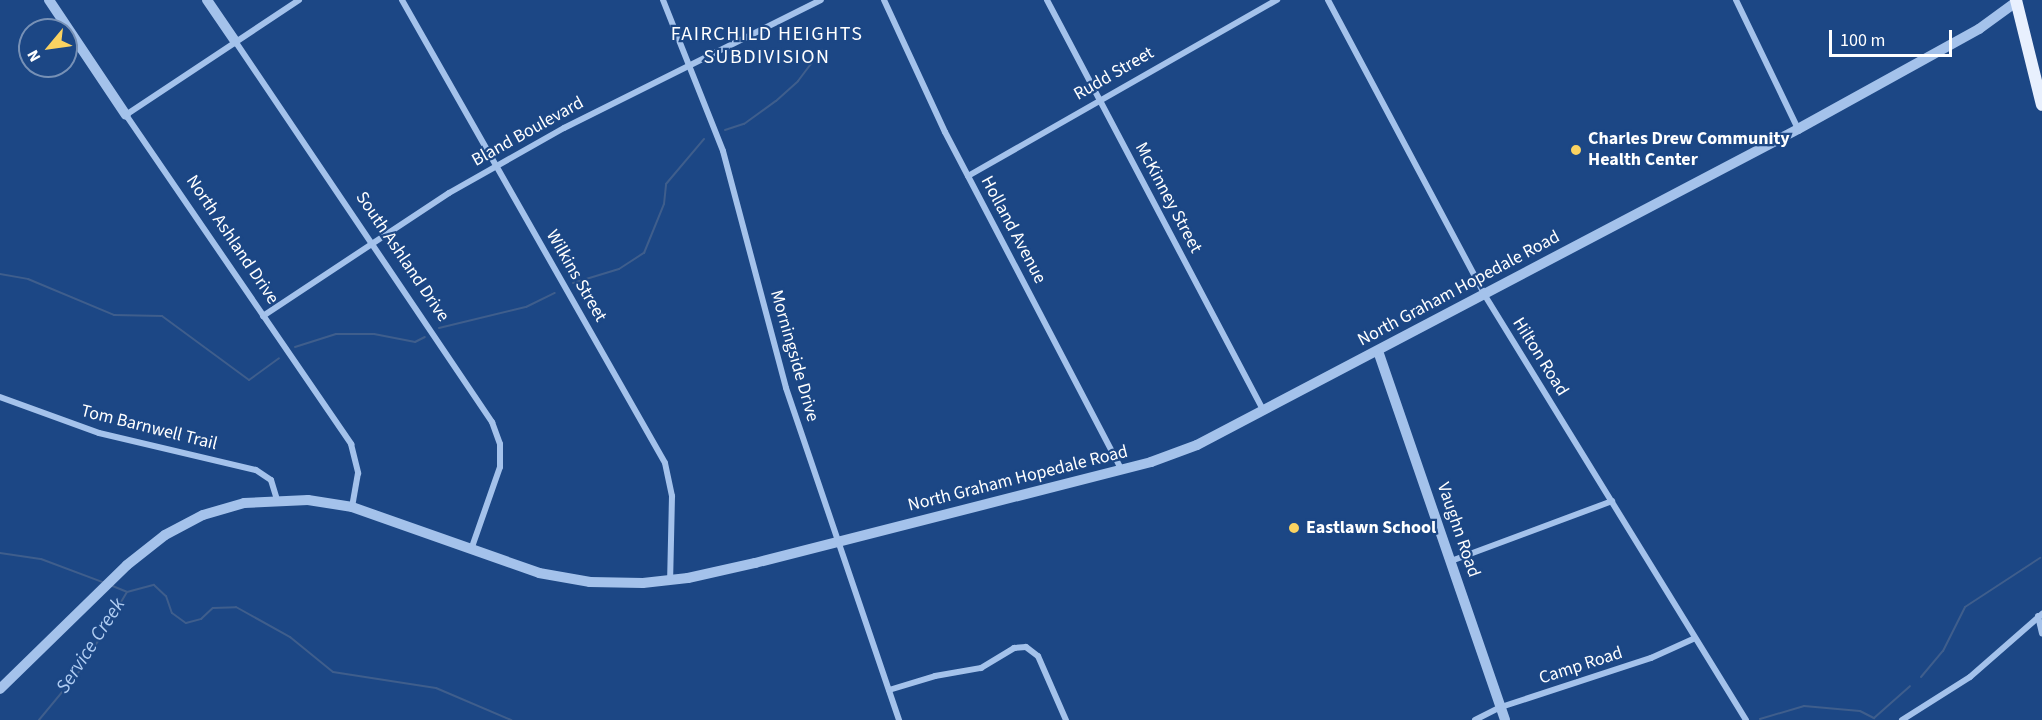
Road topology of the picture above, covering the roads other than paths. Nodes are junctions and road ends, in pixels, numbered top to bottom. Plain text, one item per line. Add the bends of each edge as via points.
1 (49, 0) edge
2 (207, 0) edge
3 (299, 0) edge
4 (402, 0) edge
5 (663, 0) edge
6 (821, 0) edge
7 (884, 0) edge
8 (1047, 0) edge
9 (1277, 0) edge
10 (1328, 0) edge
11 (1736, 0) edge
12 (2016, 1) edge
13 (235, 40) junction
14 (689, 66) junction
15 (1100, 99) junction
16 (2042, 105) edge
17 (126, 115) junction
18 (1798, 129) junction
19 (497, 166) junction
20 (968, 176) junction
21 (372, 242) junction
22 (1484, 294) junction
23 (263, 316) junction
24 (1378, 351) junction
25 (0, 397) edge
26 (1263, 409) junction
27 (1123, 470) junction
28 (277, 500) junction
29 (1612, 501) junction
30 (352, 507) junction
31 (836, 542) junction
32 (470, 550) junction
33 (1451, 561) junction
34 (670, 581) junction
35 (2040, 615) edge
36 (2042, 634) edge
37 (1695, 638) junction
38 (0, 689) edge
39 (889, 690) junction
40 (1501, 707) junction
41 (1911, 718) edge
42 (899, 720) edge
43 (1066, 720) edge
44 (1476, 720) edge
45 (1505, 720) edge
46 (1746, 720) edge
47 (1902, 720) edge

1 - 17 street, North Ashland Drive
2 - 13 street, South Ashland Drive
3 - 13 street
4 - 19 street, Wilkins Street
5 - 14 street, Morningside Drive
6 - 14 street, Bland Boulevard
7 - 20 street, Holland Avenue
8 - 15 street, McKinney Street
9 - 15 street, Rudd Street
10 - 22 street, Hilton Road
11 - 18 street
12 - 16 main road
12 - 18 street, North Graham Hopedale Road via 1979,30
13 - 17 street
13 - 21 street, South Ashland Drive
14 - 19 street, Bland Boulevard
14 - 31 street, Morningside Drive via 732,181 786,388
15 - 20 street, Rudd Street
15 - 26 street, McKinney Street
17 - 23 street, North Ashland Drive
18 - 22 street, North Graham Hopedale Road
19 - 21 street, Bland Boulevard
19 - 34 street, Wilkins Street via 665,463 672,496
20 - 27 street, Holland Avenue
21 - 23 street, Bland Boulevard
21 - 32 street, South Ashland Drive via 497,433 501,455 496,484
22 - 24 street, North Graham Hopedale Road
22 - 29 street, Hilton Road
23 - 30 street, North Ashland Drive via 355,453 358,472
24 - 26 street, North Graham Hopedale Road
24 - 33 street, Vaughn Road
25 - 28 street, Tom Barnwell Trail via 99,433 256,470 271,480
26 - 27 street, North Graham Hopedale Road via 1197,445
27 - 31 street, North Graham Hopedale Road
28 - 30 street, North Graham Hopedale Road
28 - 38 street, North Graham Hopedale Road via 223,508 165,535 127,565
29 - 33 street
29 - 37 street, Hilton Road
30 - 32 street, North Graham Hopedale Road
31 - 34 street, North Graham Hopedale Road
31 - 39 street, Morningside Drive
32 - 34 street, North Graham Hopedale Road via 513,567 565,579 616,584
33 - 40 street, Vaughn Road
35 - 36 street
35 - 41 street via 1970,677
37 - 40 street, Camp Road via 1651,658
37 - 46 street, Hilton Road
39 - 42 street, Morningside Drive
39 - 43 street via 981,668 1014,648 1026,647 1038,656
40 - 44 street, Camp Road
40 - 45 street, Vaughn Road
41 - 47 street

